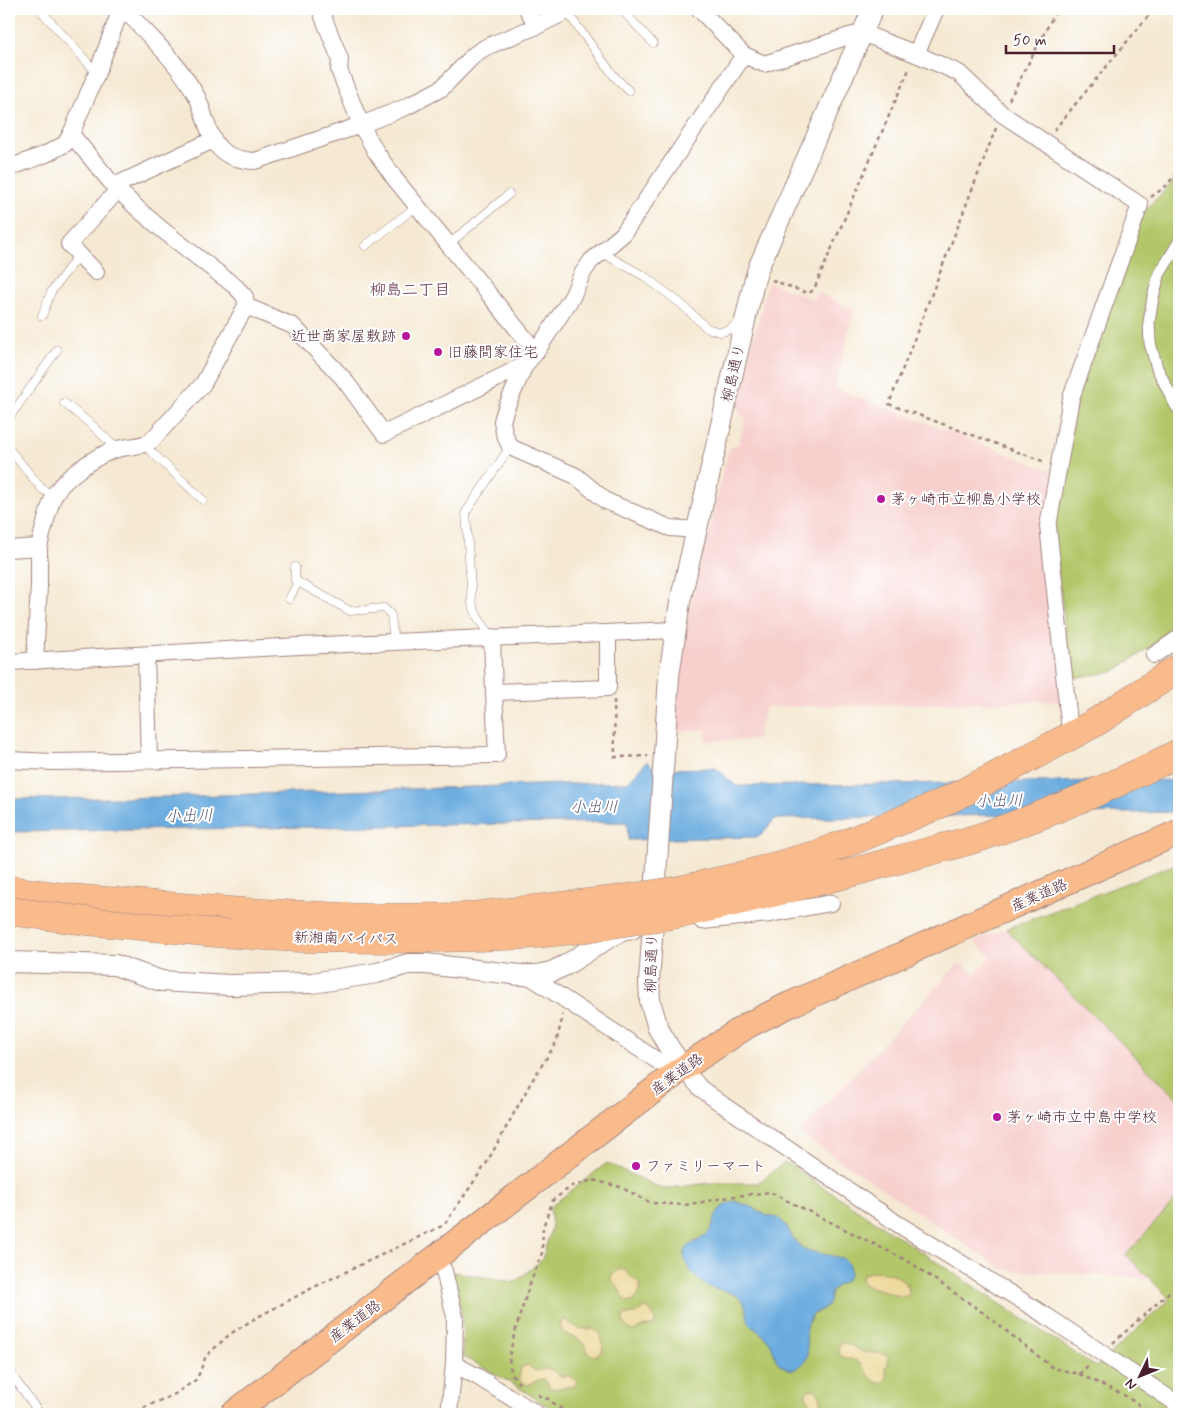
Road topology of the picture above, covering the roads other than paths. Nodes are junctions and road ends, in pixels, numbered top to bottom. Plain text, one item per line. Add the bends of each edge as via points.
1 (122, 9) edge
2 (320, 9) edge
3 (527, 9) edge
4 (621, 9) edge
5 (699, 9) edge
6 (873, 9) edge
7 (936, 9) edge
8 (569, 10) edge
9 (43, 13) dead end
10 (536, 26) junction
11 (862, 33) junction
12 (653, 43) dead end
13 (916, 54) junction
14 (744, 55) junction
15 (96, 73) junction
16 (629, 91) dead end
17 (361, 125) junction
18 (71, 134) junction
19 (213, 140) junction
20 (9, 168) edge
21 (116, 188) junction
22 (509, 194) dead end
23 (417, 206) junction
24 (1179, 242) edge
25 (449, 244) junction
26 (365, 246) dead end
27 (602, 252) junction
28 (79, 254) junction
29 (96, 272) dead end
30 (246, 306) junction
31 (42, 316) dead end
32 (745, 318) junction
33 (57, 350) dead end
34 (536, 352) junction
35 (525, 365) junction
36 (64, 403) dead end
37 (1179, 410) edge
38 (9, 418) edge
39 (144, 445) junction
40 (510, 447) junction
41 (9, 449) edge
42 (117, 449) junction
43 (54, 496) junction
44 (203, 500) dead end
45 (697, 530) junction
46 (39, 547) junction
47 (9, 549) edge
48 (295, 567) dead end
49 (298, 582) junction
50 (289, 600) dead end
51 (675, 630) junction
52 (608, 633) junction
53 (492, 637) junction
54 (1179, 638) edge
55 (394, 642) junction
56 (146, 654) junction
57 (1154, 655) dead end
58 (34, 661) junction
59 (9, 662) edge
60 (1179, 668) edge
61 (494, 692) junction
62 (1069, 722) dead end
63 (1179, 753) edge
64 (9, 760) edge
65 (149, 760) junction
66 (1175, 834) edge
67 (9, 890) edge
68 (682, 902) junction
69 (830, 903) dead end
70 (9, 912) edge
71 (652, 925) junction
72 (9, 962) edge
73 (528, 975) junction
74 (679, 1071) junction
75 (437, 1258) junction
76 (454, 1364) junction
77 (9, 1371) edge
78 (1179, 1405) edge
79 (40, 1414) edge
80 (233, 1414) edge
81 (449, 1414) edge
82 (537, 1414) edge

1 - 15 street
1 - 19 street via 176,67 197,97
2 - 17 street
3 - 10 street
4 - 12 lane
5 - 14 street
6 - 11 street, 柳島通り
7 - 13 street
8 - 10 street
8 - 16 lane via 614,76
9 - 15 lane
10 - 17 street via 475,54 442,88
11 - 13 street
11 - 14 street via 764,64
11 - 32 street, 柳島通り via 757,274
13 - 62 street via 958,73 1002,114 1140,205 1071,398 1048,526
14 - 27 street via 623,234
15 - 18 street
17 - 19 street via 255,161 232,157
17 - 23 street via 376,152
18 - 20 street via 65,144
18 - 21 street
19 - 21 street
21 - 28 street via 69,244
21 - 30 street via 160,228 236,287 245,297
22 - 25 lane
23 - 25 street
23 - 26 lane
24 - 37 street via 1159,275 1149,322 1150,343 1157,368
25 - 34 street
27 - 32 lane via 644,276 707,328 720,332 729,330
27 - 34 street via 582,274 572,297
28 - 29 street
28 - 31 lane via 51,292
30 - 35 street via 293,326 343,378 384,434
30 - 39 street via 203,384
32 - 45 street, 柳島通り
33 - 38 lane
34 - 35 street
35 - 40 street via 502,421
36 - 42 lane
39 - 42 street
39 - 44 lane
40 - 45 street via 576,476 606,501 670,528
40 - 53 lane via 466,512 472,603
41 - 43 lane via 42,489
42 - 43 street via 84,466
43 - 46 street
45 - 51 street, 柳島通り
46 - 47 street
46 - 58 street
48 - 49 lane via 295,580
49 - 50 lane
49 - 55 lane via 350,611 384,608 391,615
51 - 52 street
51 - 71 street, 柳島通り
52 - 53 street
52 - 61 street via 608,688
53 - 55 street
53 - 61 street
54 - 57 street
55 - 56 street
56 - 58 street
56 - 65 street
58 - 59 street
60 - 68 highway via 1093,724 938,806 852,841 737,877
61 - 65 street via 496,755
63 - 68 highway via 1086,797 983,836 758,897
64 - 65 street
66 - 74 main road, 産業道路 via 791,1004 748,1025
67 - 68 highway, 新湘南バイパス, bridge via 156,906 366,918 463,916 614,900
68 - 70 highway, 新湘南バイパス, bridge via 581,929 478,937 387,939 217,933
69 - 71 street via 770,914
71 - 73 street via 622,931 551,972
71 - 74 street, 柳島通り via 650,1001 658,1028
72 - 73 street via 115,965 161,981 230,985 312,982 377,973 408,964
73 - 74 street
74 - 75 main road, 産業道路
74 - 78 street via 747,1122 898,1224 1048,1317
75 - 76 street via 444,1271 455,1317
75 - 80 main road, 産業道路
76 - 81 street
76 - 82 street
77 - 79 lane

